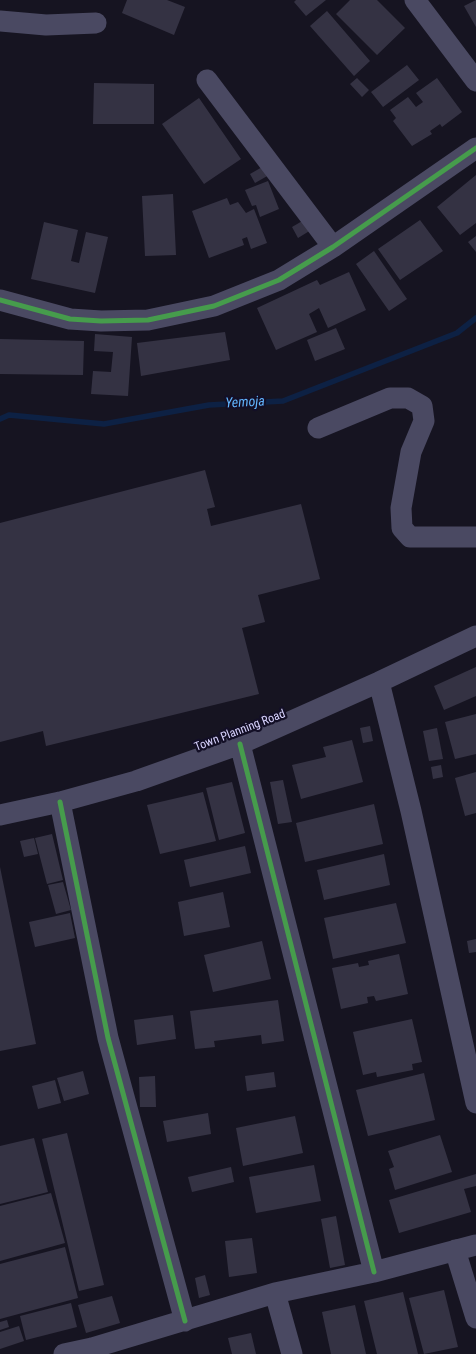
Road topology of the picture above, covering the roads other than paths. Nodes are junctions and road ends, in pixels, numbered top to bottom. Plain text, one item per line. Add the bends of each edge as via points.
1 (421, 2) edge
2 (0, 21) edge
3 (96, 23) dead end
4 (207, 80) dead end
5 (476, 81) edge
6 (476, 148) edge
7 (333, 248) junction
8 (0, 300) edge
9 (318, 428) dead end
10 (476, 537) edge
11 (476, 636) edge
12 (379, 682) junction
13 (240, 744) junction
14 (60, 802) junction
15 (0, 815) edge
16 (476, 1103) edge
17 (476, 1245) edge
18 (455, 1250) junction
19 (374, 1272) junction
20 (275, 1293) junction
21 (476, 1318) edge
22 (185, 1321) junction
23 (93, 1351) edge
24 (64, 1354) edge
25 (292, 1354) edge

1 - 5 street
2 - 3 street via 46,25
4 - 7 street
6 - 7 street
7 - 8 street via 279,280 214,306 148,320 70,319
9 - 10 street via 390,398 408,398 422,406 424,421 411,452 401,508 402,528 410,537
11 - 12 street, Town Planning Road
12 - 13 street, Town Planning Road
12 - 16 street
13 - 14 street, Town Planning Road
13 - 19 street
14 - 15 street, Town Planning Road
14 - 22 street via 108,1038
17 - 18 street
18 - 19 street
18 - 21 street
19 - 20 street
20 - 22 street
20 - 25 street
22 - 23 street
23 - 24 street

